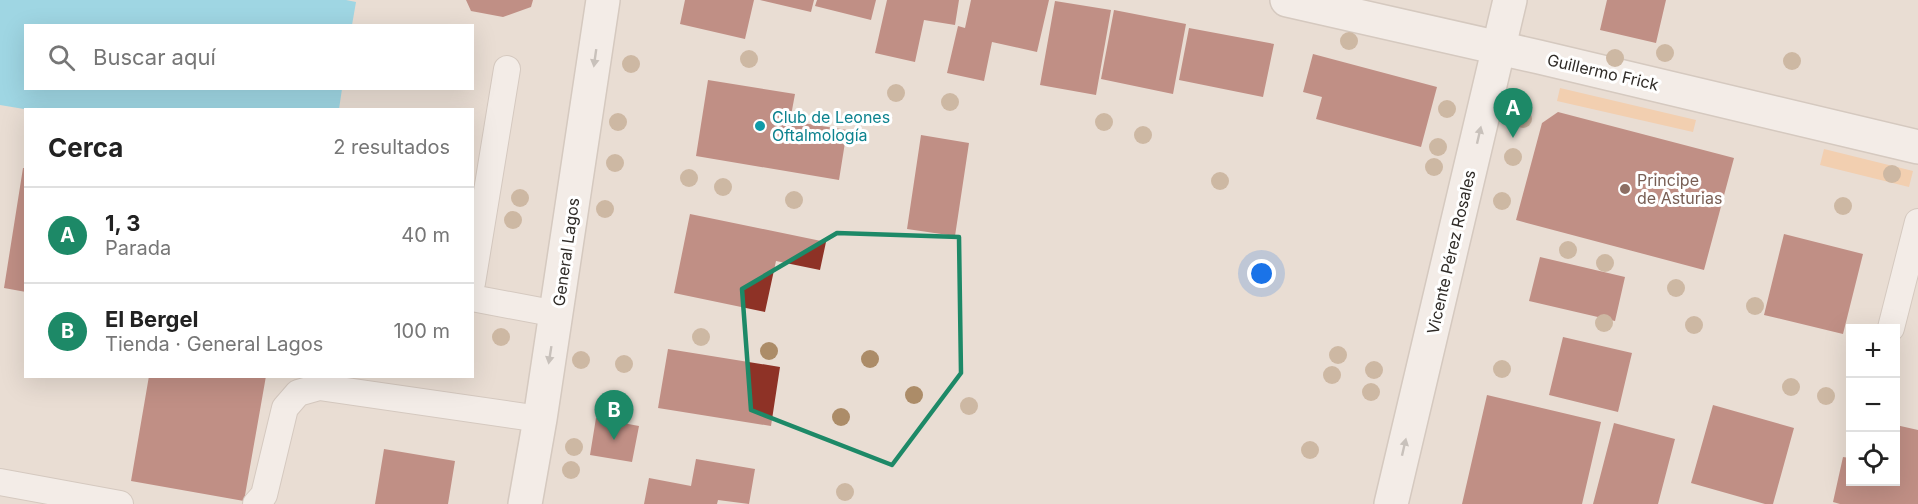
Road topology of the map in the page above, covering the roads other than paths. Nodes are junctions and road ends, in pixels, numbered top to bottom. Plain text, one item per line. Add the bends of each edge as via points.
1 (603, 0) edge
2 (1287, 0) edge
3 (1510, 0) edge
4 (1499, 48) junction
5 (507, 69) dead end
6 (1918, 147) edge
7 (1918, 222) edge
8 (474, 271) edge
9 (474, 298) edge
10 (556, 314) junction
11 (1892, 324) edge
12 (540, 419) junction
13 (0, 482) edge
14 (120, 504) edge
15 (255, 504) edge
16 (525, 504) edge
17 (1391, 504) edge

1 -> 10 main road, General Lagos
2 - 4 main road, Guillermo Frick
3 - 4 main road, Vicente Pérez Rosales
4 - 6 main road, Guillermo Frick
17 -> 4 main road, Vicente Pérez Rosales
5 - 8 lane
7 - 11 lane
9 - 10 lane
10 -> 12 main road, General Lagos
12 - 15 lane via 320,387 298,393 285,408 264,495
12 - 16 main road, General Lagos
13 - 14 lane

